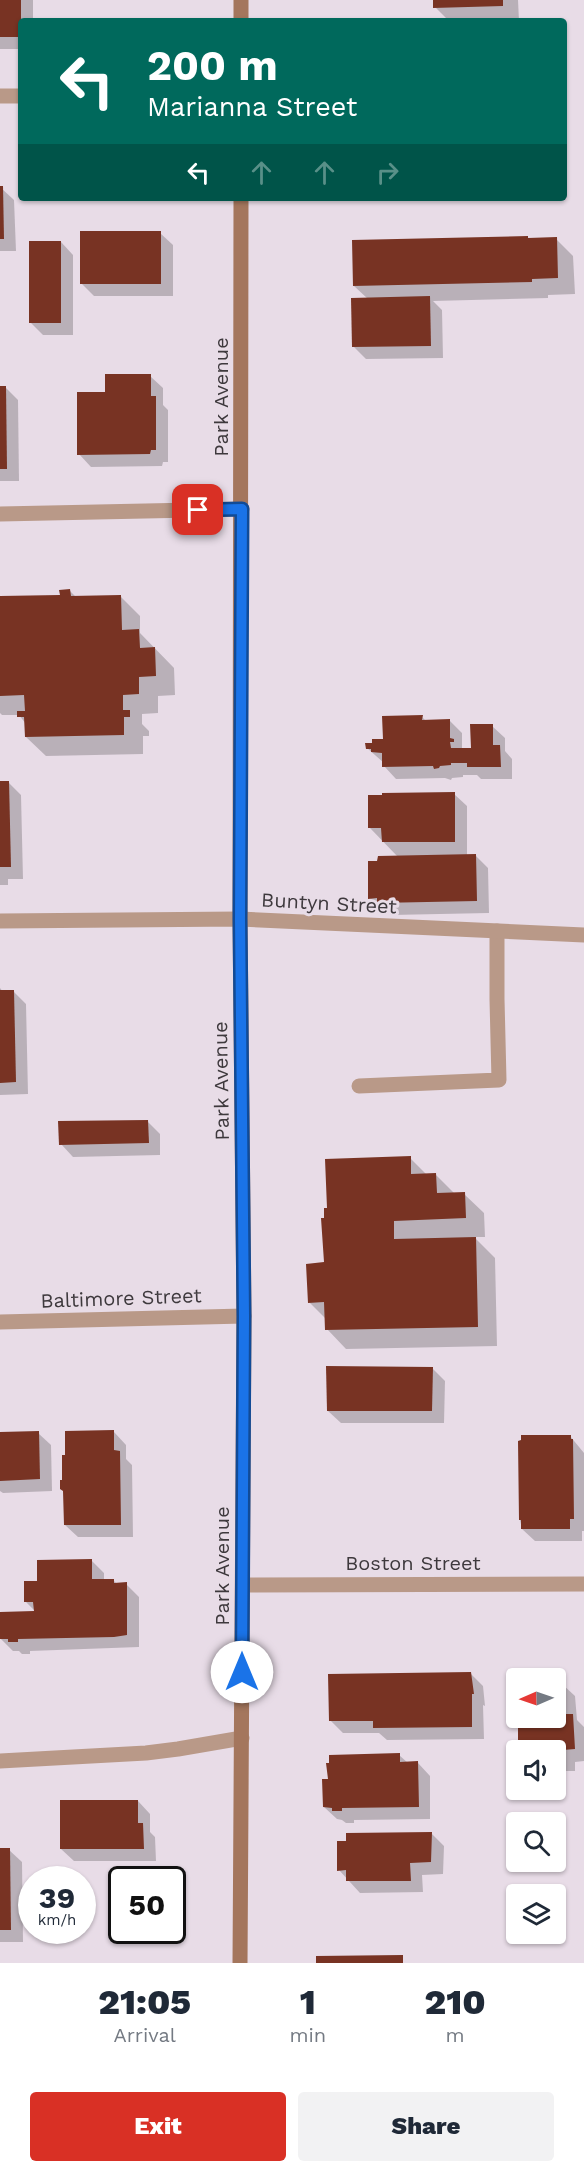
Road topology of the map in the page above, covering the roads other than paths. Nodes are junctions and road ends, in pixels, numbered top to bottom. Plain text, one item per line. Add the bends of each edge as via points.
1 (241, 0) edge
2 (241, 18) edge
3 (0, 96) edge
4 (18, 96) edge
5 (241, 201) edge
6 (242, 509) junction
7 (0, 514) edge
8 (240, 919) junction
9 (0, 921) edge
10 (497, 932) junction
11 (584, 935) edge
12 (359, 1086) dead end
13 (244, 1316) junction
14 (0, 1322) edge
15 (584, 1584) edge
16 (243, 1585) junction
17 (242, 1738) junction
18 (0, 1761) edge
19 (240, 1963) edge

1 - 2 main road
3 - 4 street
5 - 6 main road, Park Avenue
6 - 7 street
6 - 8 main road, Park Avenue
8 - 9 street, Buntyn Street
8 - 10 street, Buntyn Street
8 - 13 main road, Park Avenue
10 - 11 street, Buntyn Street
10 - 12 street via 499,1080
13 - 14 street, Baltimore Street
13 - 16 main road, Park Avenue
15 - 16 street, Boston Street
16 - 17 main road, Park Avenue
17 - 18 street via 146,1753
17 - 19 main road, Park Avenue

